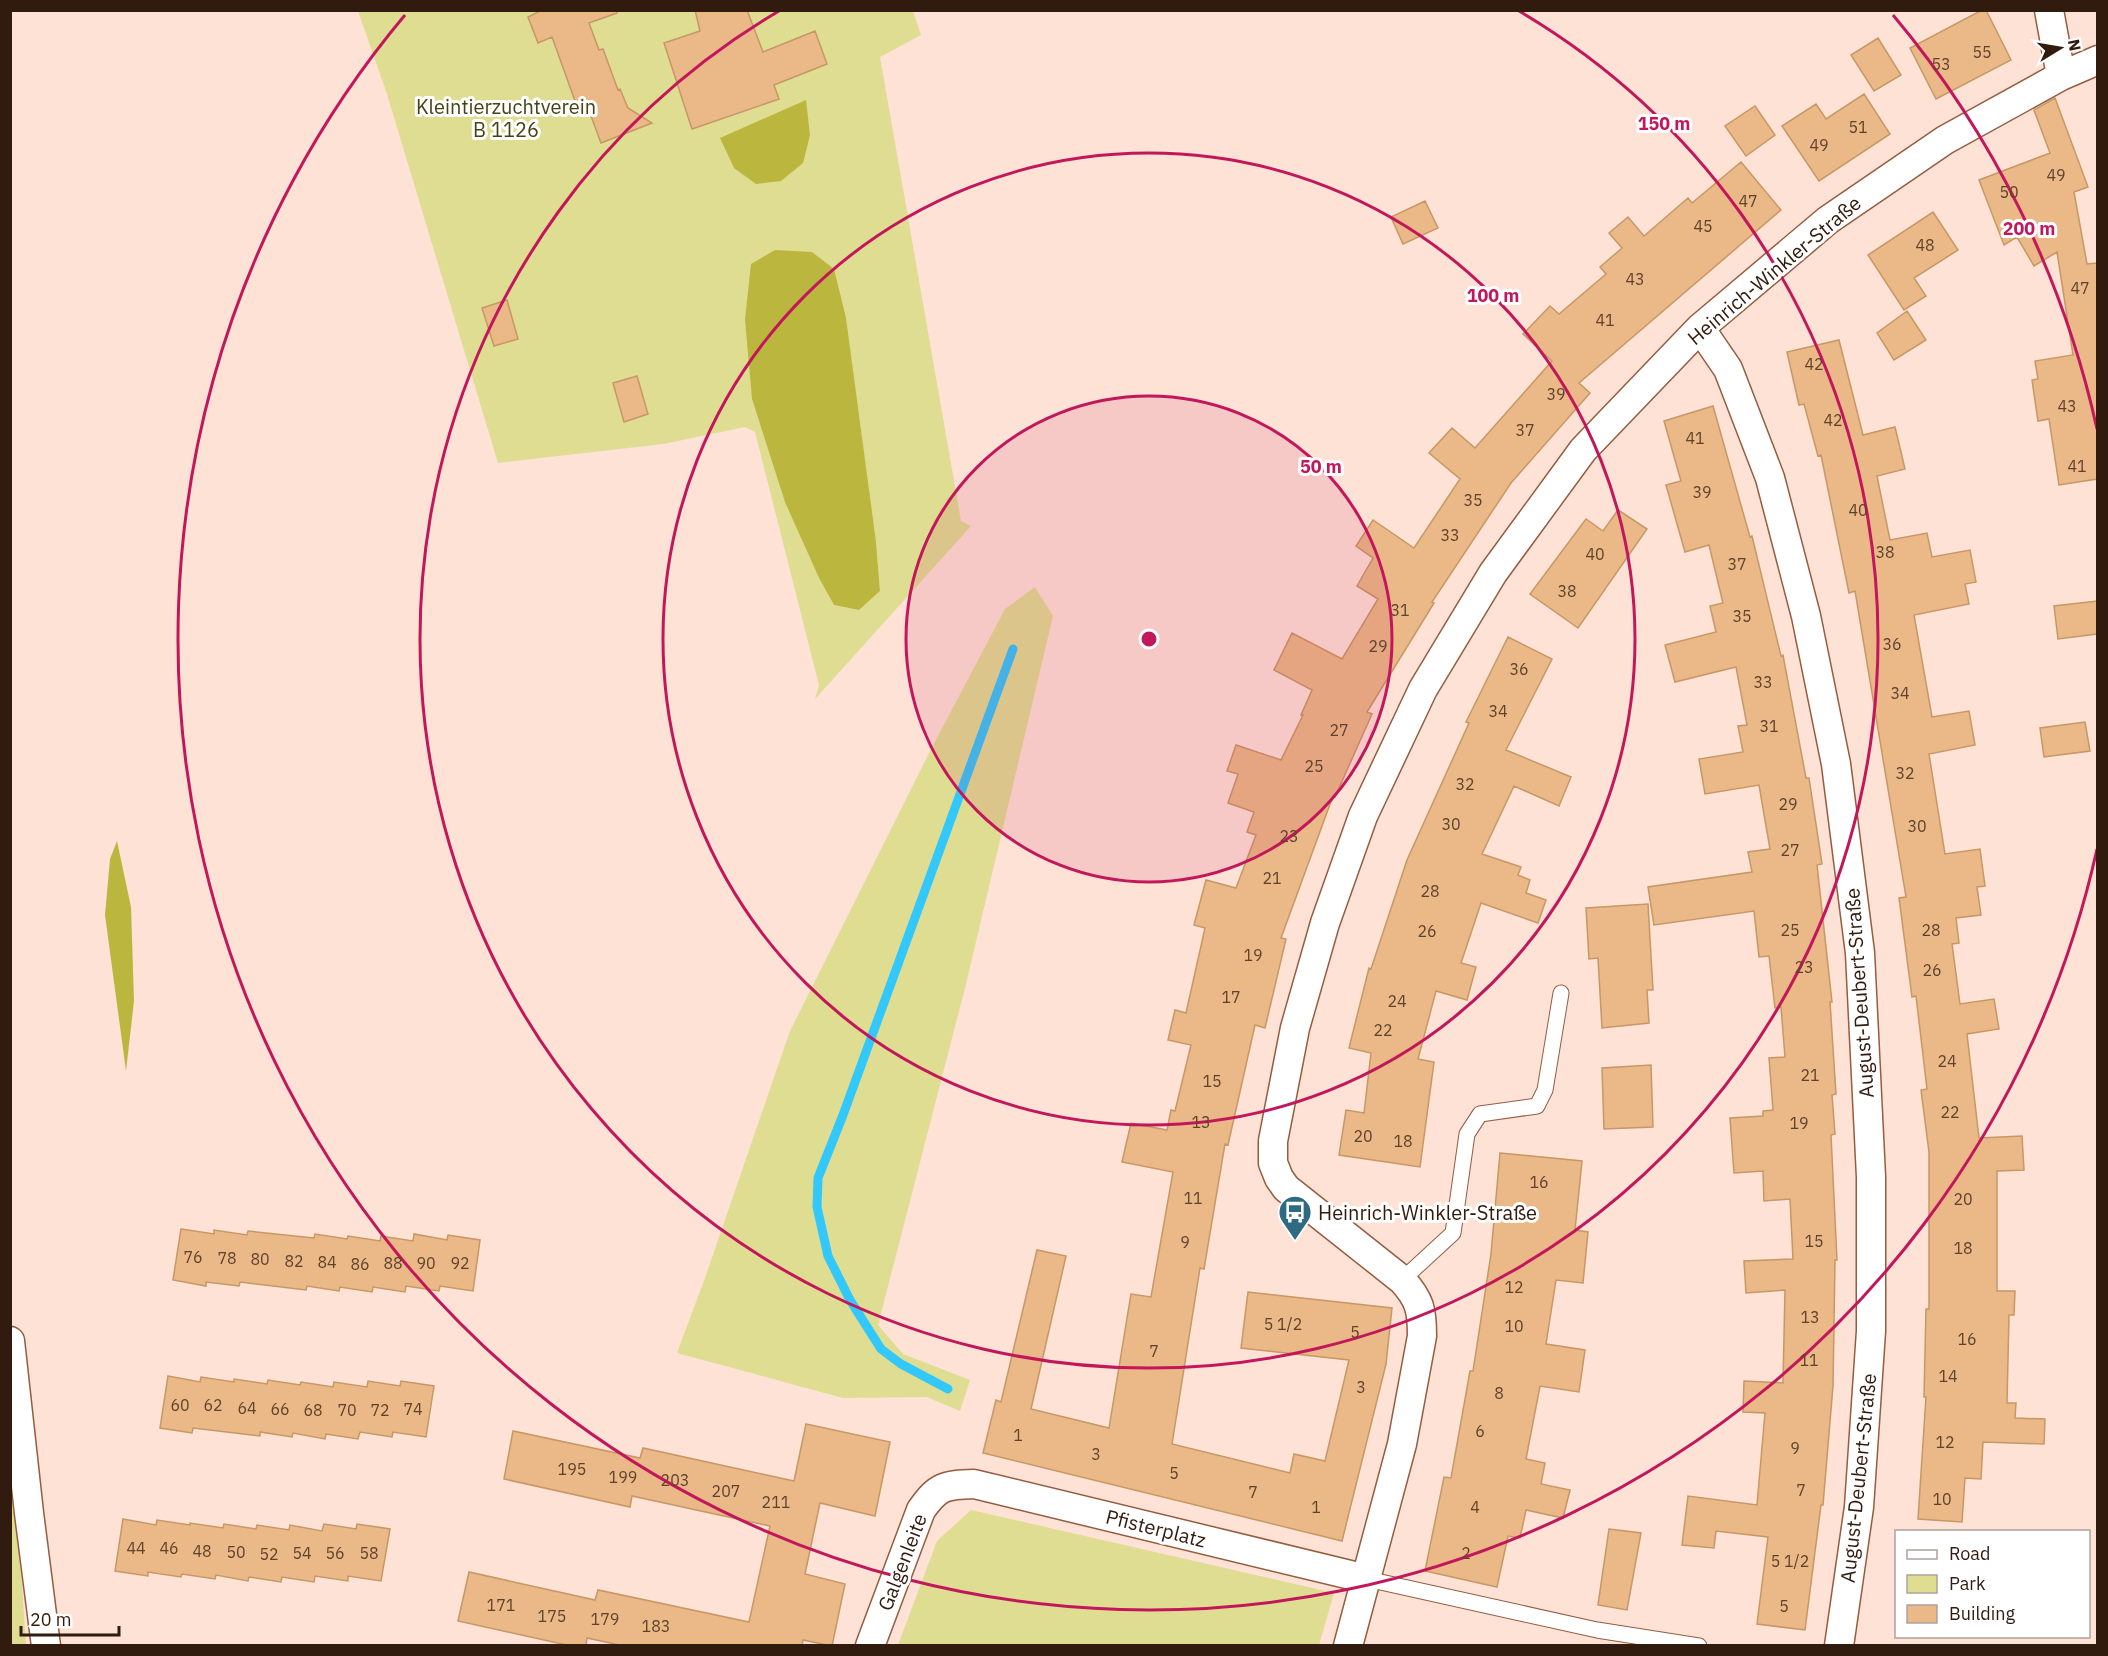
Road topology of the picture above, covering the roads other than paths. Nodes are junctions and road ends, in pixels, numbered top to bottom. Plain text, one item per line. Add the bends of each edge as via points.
1 (2049, 10) edge
2 (2097, 60) edge
3 (2061, 76) junction
4 (1700, 328) junction
5 (1561, 993) dead end
6 (1402, 1281) junction
7 (10, 1341) edge
8 (945, 1487) joint
9 (1367, 1579) junction
10 (45, 1646) edge
11 (870, 1646) edge
12 (1348, 1646) edge
13 (1699, 1646) edge
14 (1839, 1646) edge

1 - 3 street
2 - 3 street, Heinrich-Winkler-Straße
3 - 4 street, Heinrich-Winkler-Straße via 1945,140 1828,220
4 - 6 street, Heinrich-Winkler-Straße via 1583,450 1493,573 1423,689 1363,816 1324,923 1295,1028 1273,1141 1273,1163 1286,1188
4 - 14 street, August-Deubert-Straße via 1728,369 1770,478 1806,616 1836,764 1860,953 1871,1177 1871,1331 1859,1507
5 - 6 lane via 1545,1090 1537,1106 1480,1114 1467,1134 1453,1233
6 - 9 street, Heinrich-Winkler-Straße via 1415,1294 1420,1307 1422,1336 1401,1444
7 - 10 street
8 - 9 street, Pfisterplatz via 974,1484
8 - 11 street, Galgenleite via 932,1494 921,1510
9 - 12 street, Heinrich-Winkler-Straße
9 - 13 lane via 1597,1630

